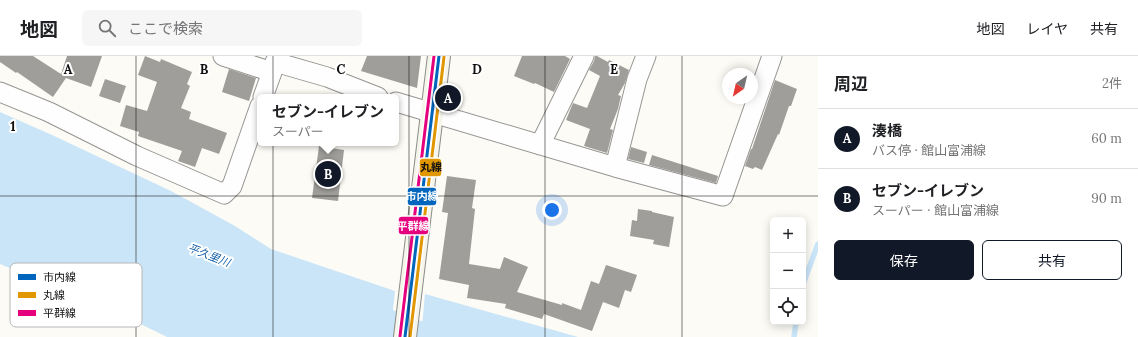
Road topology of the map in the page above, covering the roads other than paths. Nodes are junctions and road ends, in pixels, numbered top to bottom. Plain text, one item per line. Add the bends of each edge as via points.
1 (224, 56) edge
2 (439, 56) edge
3 (584, 56) edge
4 (646, 56) edge
5 (772, 56) edge
6 (275, 63) edge
7 (0, 92) edge
8 (264, 94) edge
9 (370, 94) edge
10 (399, 103) edge
11 (432, 112) junction
12 (257, 115) edge
13 (540, 144) junction
14 (615, 167) junction
15 (405, 337) edge

1 - 6 street
2 - 11 main road
3 - 13 street
4 - 14 street via 637,79
5 - 14 street via 723,196
6 - 8 street
6 - 9 street via 327,77
7 - 12 street via 49,112 137,156 224,194 232,186
10 - 11 street
11 - 13 street
11 - 15 main road
13 - 14 street

